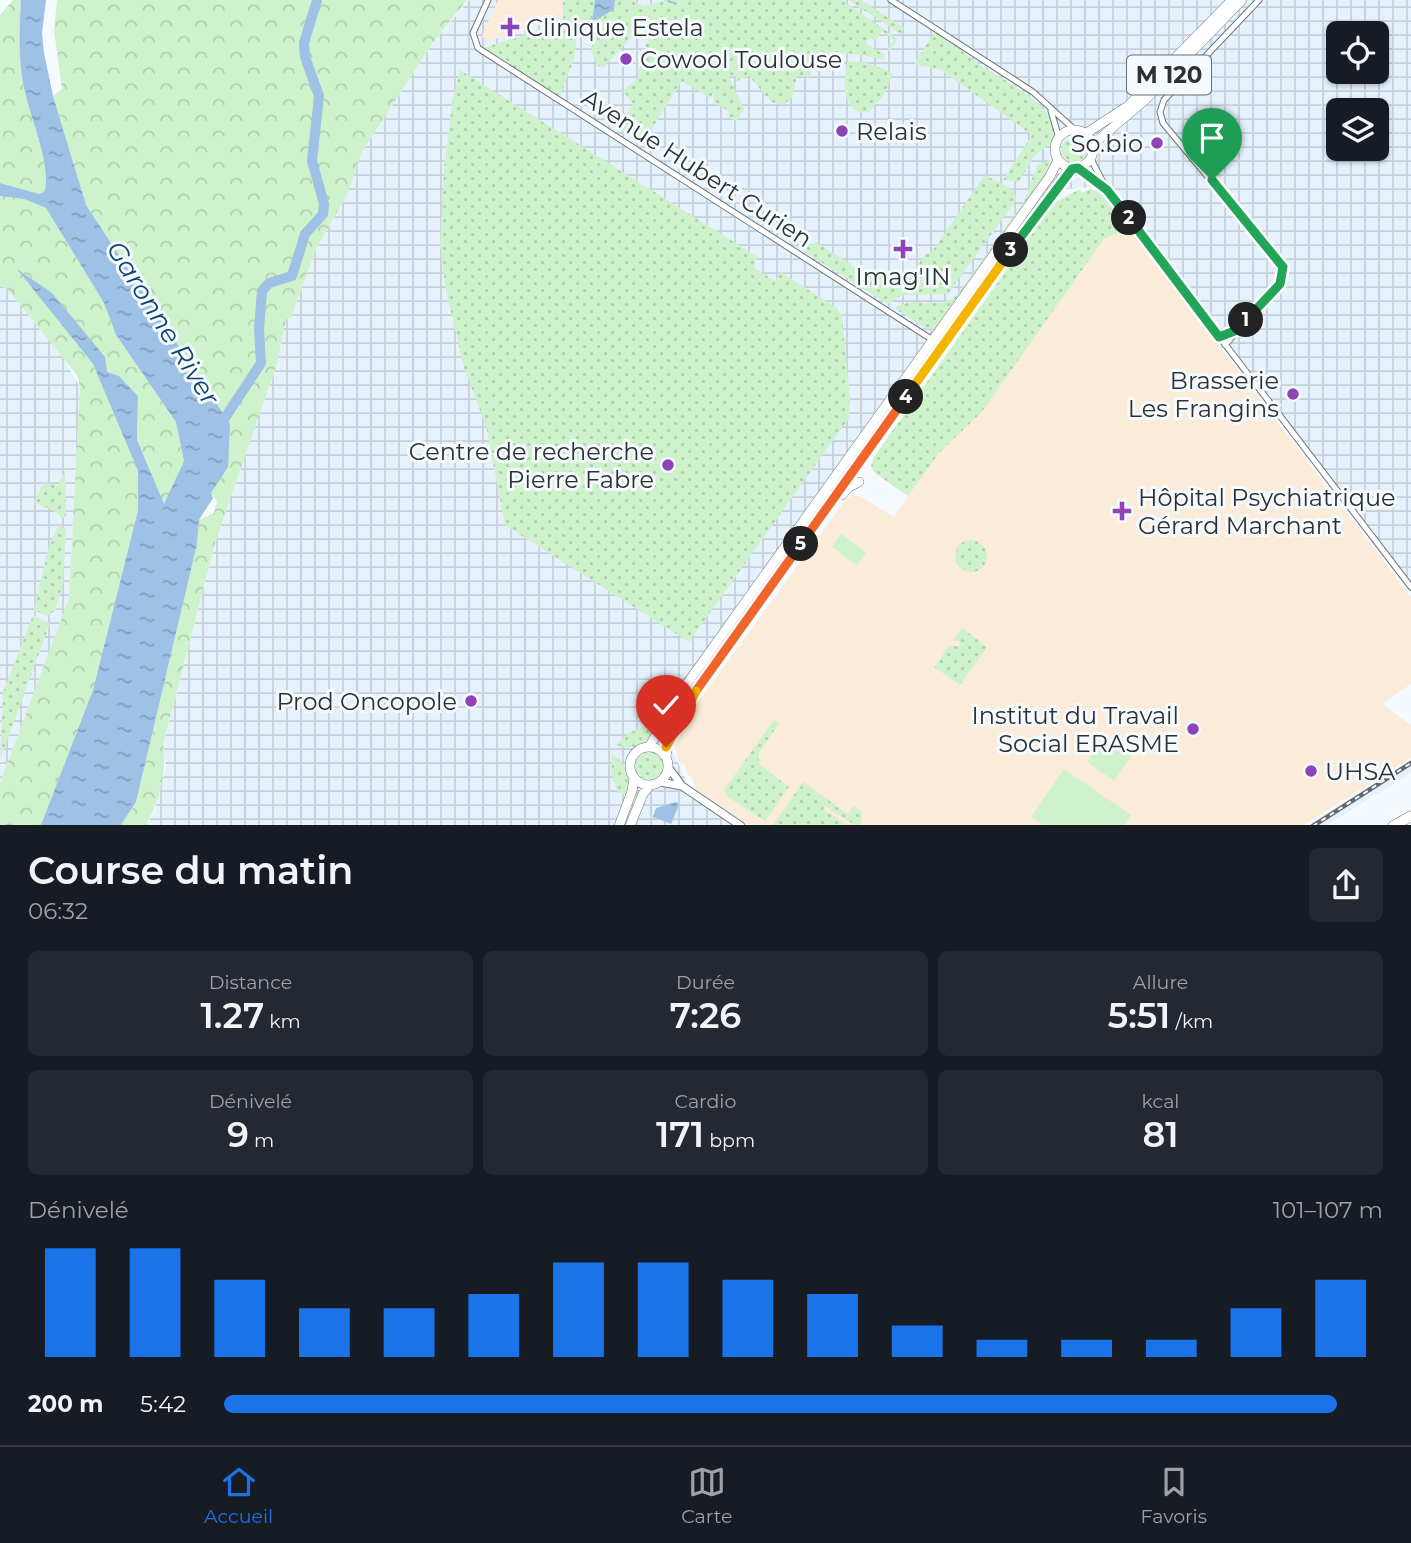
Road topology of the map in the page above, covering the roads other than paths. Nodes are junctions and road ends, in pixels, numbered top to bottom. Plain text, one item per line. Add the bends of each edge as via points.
1 (488, 0) edge
2 (891, 0) edge
3 (1232, 0) edge
4 (1242, 0) edge
5 (1259, 0) edge
6 (1050, 108) junction
7 (1074, 130) junction
8 (1085, 134) junction
9 (1059, 138) junction
10 (1093, 145) junction
11 (1091, 159) junction
12 (1058, 160) junction
13 (1075, 168) junction
14 (1107, 190) junction
15 (1237, 330) junction
16 (1219, 337) junction
17 (933, 340) junction
18 (1225, 345) junction
19 (942, 346) junction
20 (859, 482) dead end
21 (813, 527) junction
22 (1411, 587) edge
23 (649, 747) junction
24 (666, 757) junction
25 (668, 767) junction
26 (634, 778) junction
27 (655, 783) junction
28 (682, 786) junction
29 (1411, 816) edge
30 (619, 825) edge
31 (630, 825) edge
32 (741, 825) edge
33 (1393, 825) edge

1 - 17 street, Avenue Hubert Curien via 473,33 478,48
2 - 6 street via 1034,92
3 - 8 main road, M 120 via 1128,106
4 - 10 main road, M 120 via 1145,100
5 - 15 street via 1164,100 1160,112 1163,123 1283,267 1280,284
6 - 7 street
6 - 9 street
7 - 8 main road
7 - 9 main road
8 - 10 main road
9 - 12 main road via 1055,145
10 - 11 main road
11 - 13 main road
11 - 14 street
12 - 13 main road
12 - 17 main road
13 - 14 street
13 - 19 main road
14 - 16 street
15 - 16 street
15 - 18 street
16 - 18 street
17 - 19 street, Avenue Hubert Curien
17 - 23 main road via 684,688
18 - 22 street
19 - 21 main road
20 - 21 main road
21 - 24 main road via 690,699 667,740
23 - 24 main road
23 - 26 main road via 633,756
24 - 25 main road
25 - 27 main road
25 - 28 street
26 - 27 main road
26 - 30 main road
27 - 28 street
27 - 31 main road
28 - 32 street
29 - 33 highway

